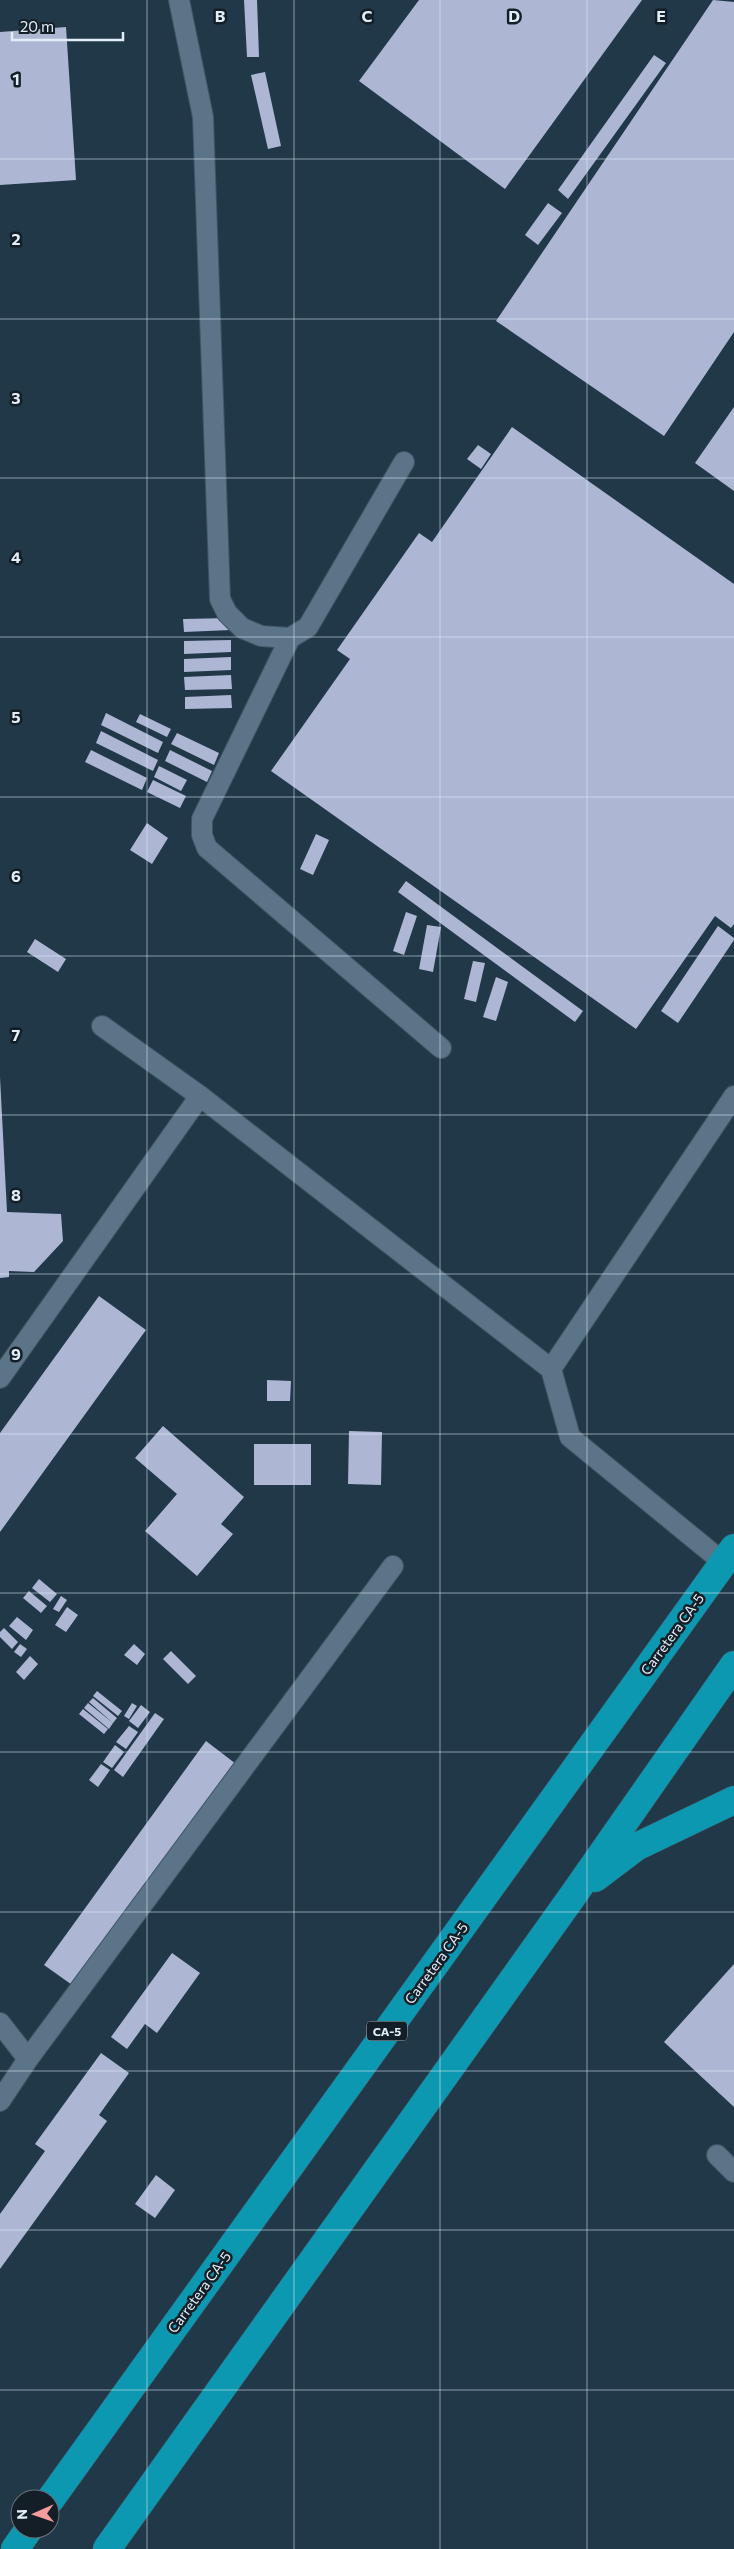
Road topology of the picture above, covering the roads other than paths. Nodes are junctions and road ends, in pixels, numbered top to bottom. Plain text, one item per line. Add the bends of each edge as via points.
1 (179, 0) edge
2 (404, 462) dead end
3 (290, 638) junction
4 (102, 1026) dead end
5 (440, 1048) dead end
6 (200, 1096) junction
7 (734, 1096) edge
8 (552, 1369) junction
9 (0, 1378) edge
10 (729, 1555) edge
11 (393, 1566) dead end
12 (734, 1665) edge
13 (734, 1800) edge
14 (574, 1894) junction
15 (0, 2023) edge
16 (28, 2059) junction
17 (0, 2101) edge
18 (717, 2154) dead end
19 (734, 2172) edge
20 (58, 2489) edge
21 (108, 2549) edge

1 - 3 lane via 203,117 220,599 226,613 242,628 261,636
2 - 3 lane via 308,627
3 - 5 lane via 202,819 202,835 207,848
4 - 6 lane
6 - 8 lane
6 - 9 lane
7 - 8 lane
8 - 10 lane via 570,1437
10 - 20 highway, Carretera CA-5 / CA-5
11 - 16 lane
12 - 14 highway
13 - 14 highway via 636,1847
14 - 21 highway
15 - 16 lane
16 - 17 lane
18 - 19 lane

